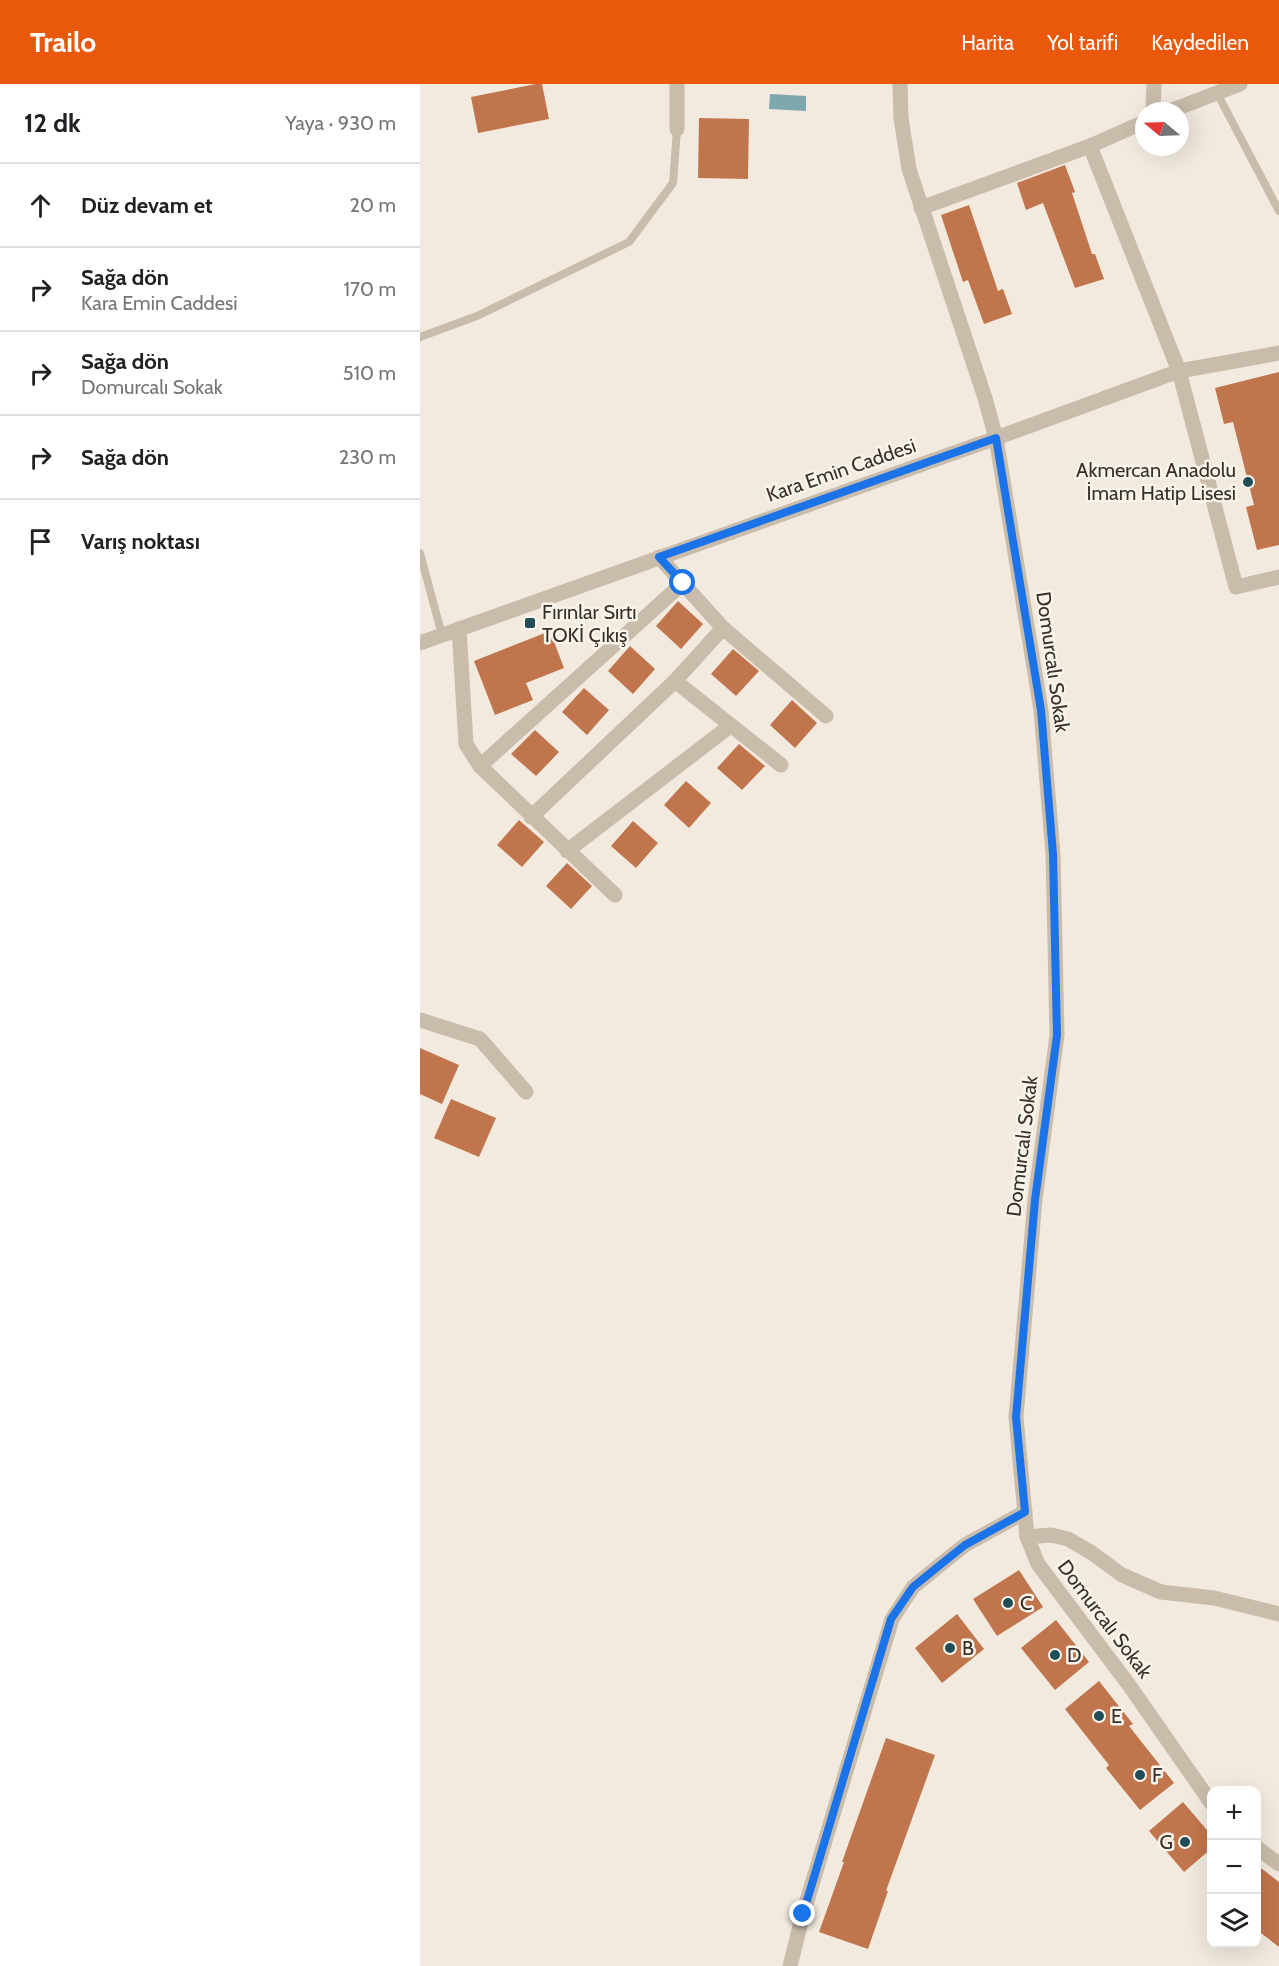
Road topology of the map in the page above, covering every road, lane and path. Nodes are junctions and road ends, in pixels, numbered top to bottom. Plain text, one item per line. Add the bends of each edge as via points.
1 (677, 84) edge
2 (900, 84) edge
3 (1154, 84) edge
4 (1240, 84) edge
5 (1217, 93) junction
6 (1153, 102) edge
7 (1189, 104) edge
8 (1135, 126) edge
9 (677, 129) joint
10 (1090, 146) junction
11 (921, 208) junction
12 (1279, 211) edge
13 (420, 337) edge
14 (1279, 353) edge
15 (1179, 371) junction
16 (996, 438) junction
17 (420, 553) edge
18 (659, 557) junction
19 (1279, 577) edge
20 (683, 583) junction
21 (723, 628) junction
22 (459, 629) junction
23 (442, 635) junction
24 (420, 643) edge
25 (675, 681) junction
26 (826, 716) dead end
27 (730, 726) junction
28 (780, 765) dead end
29 (480, 766) junction
30 (531, 817) junction
31 (567, 851) junction
32 (615, 895) dead end
33 (420, 1020) edge
34 (526, 1092) dead end
35 (1025, 1512) junction
36 (1027, 1537) junction
37 (1279, 1614) edge
38 (1207, 1797) edge
39 (1261, 1849) edge
40 (1279, 1864) edge
41 (790, 1966) edge

1 - 9 street
2 - 11 street, Domurcalı Sokak via 909,169
3 - 6 street
4 - 5 street
5 - 7 street
5 - 12 lane
8 - 10 street
9 - 13 lane via 673,183 629,242 477,316
10 - 11 street
10 - 15 street
11 - 16 street, Domurcalı Sokak
14 - 15 street, Kara Emin Caddesi
15 - 16 street, Kara Emin Caddesi
15 - 19 street via 1236,587
16 - 18 street, Kara Emin Caddesi
16 - 35 street, Domurcalı Sokak via 1041,710 1053,854 1057,1035 1035,1200 1016,1417
17 - 23 lane
18 - 20 street
18 - 22 street, Kara Emin Caddesi
20 - 21 street
20 - 29 street
21 - 25 street
21 - 26 street
22 - 23 street, Kara Emin Caddesi
22 - 29 street via 466,744
23 - 24 street, Kara Emin Caddesi
25 - 27 street
25 - 30 street
27 - 28 street
27 - 31 street
29 - 30 street
30 - 31 street
31 - 32 street
33 - 34 street via 480,1039
35 - 36 street, Domurcalı Sokak
35 - 41 street via 965,1545 913,1587 891,1619
36 - 37 street via 1051,1535 1068,1539 1122,1575 1161,1592 1214,1598
36 - 38 street, Domurcalı Sokak via 1038,1564
39 - 40 street

